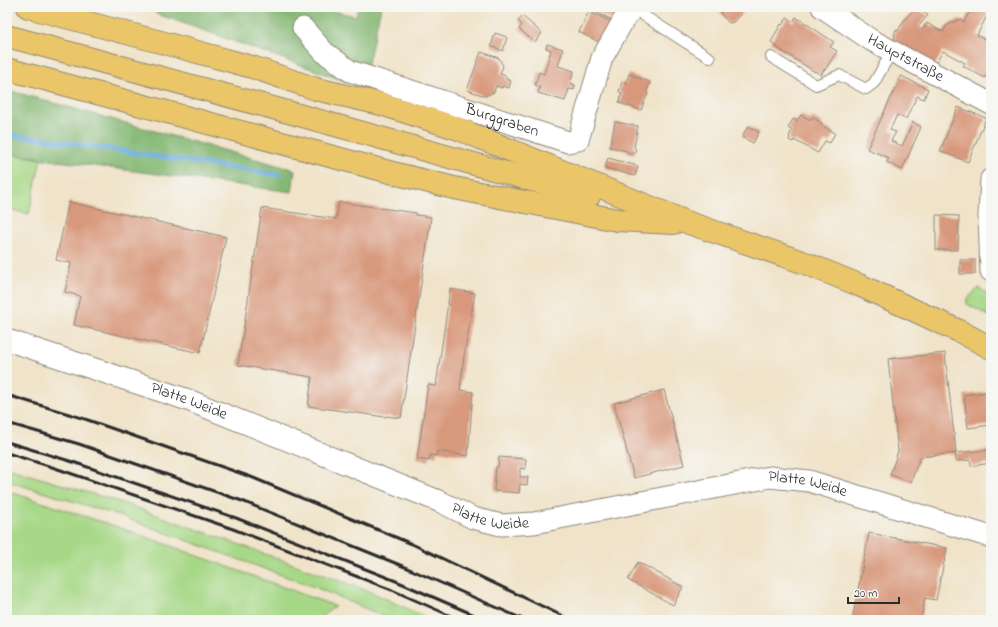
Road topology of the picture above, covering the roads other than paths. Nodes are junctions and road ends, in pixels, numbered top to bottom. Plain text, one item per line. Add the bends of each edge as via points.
1 (28, 7) edge
2 (822, 7) edge
3 (632, 8) edge
4 (303, 28) dead end
5 (7, 36) edge
6 (892, 51) junction
7 (771, 57) dead end
8 (710, 58) dead end
9 (7, 69) edge
10 (991, 104) edge
11 (991, 179) edge
12 (689, 223) junction
13 (991, 271) edge
14 (7, 340) edge
15 (991, 348) edge
16 (991, 537) edge

1 - 12 main road via 244,65 316,89 381,104 456,128
2 - 6 street, Hauptstraße
3 - 4 street, Burggraben via 602,58 578,140 568,142 350,71 324,52
3 - 8 lane
5 - 12 main road
6 - 7 lane via 874,83 866,89 838,75 816,85
6 - 10 street, Hauptstraße
9 - 12 main road via 454,188 617,220
11 - 13 street
12 - 15 main road via 805,263 859,285
14 - 16 street, Platte Weide via 188,400 441,502 473,518 501,525 534,523 770,477 809,481

